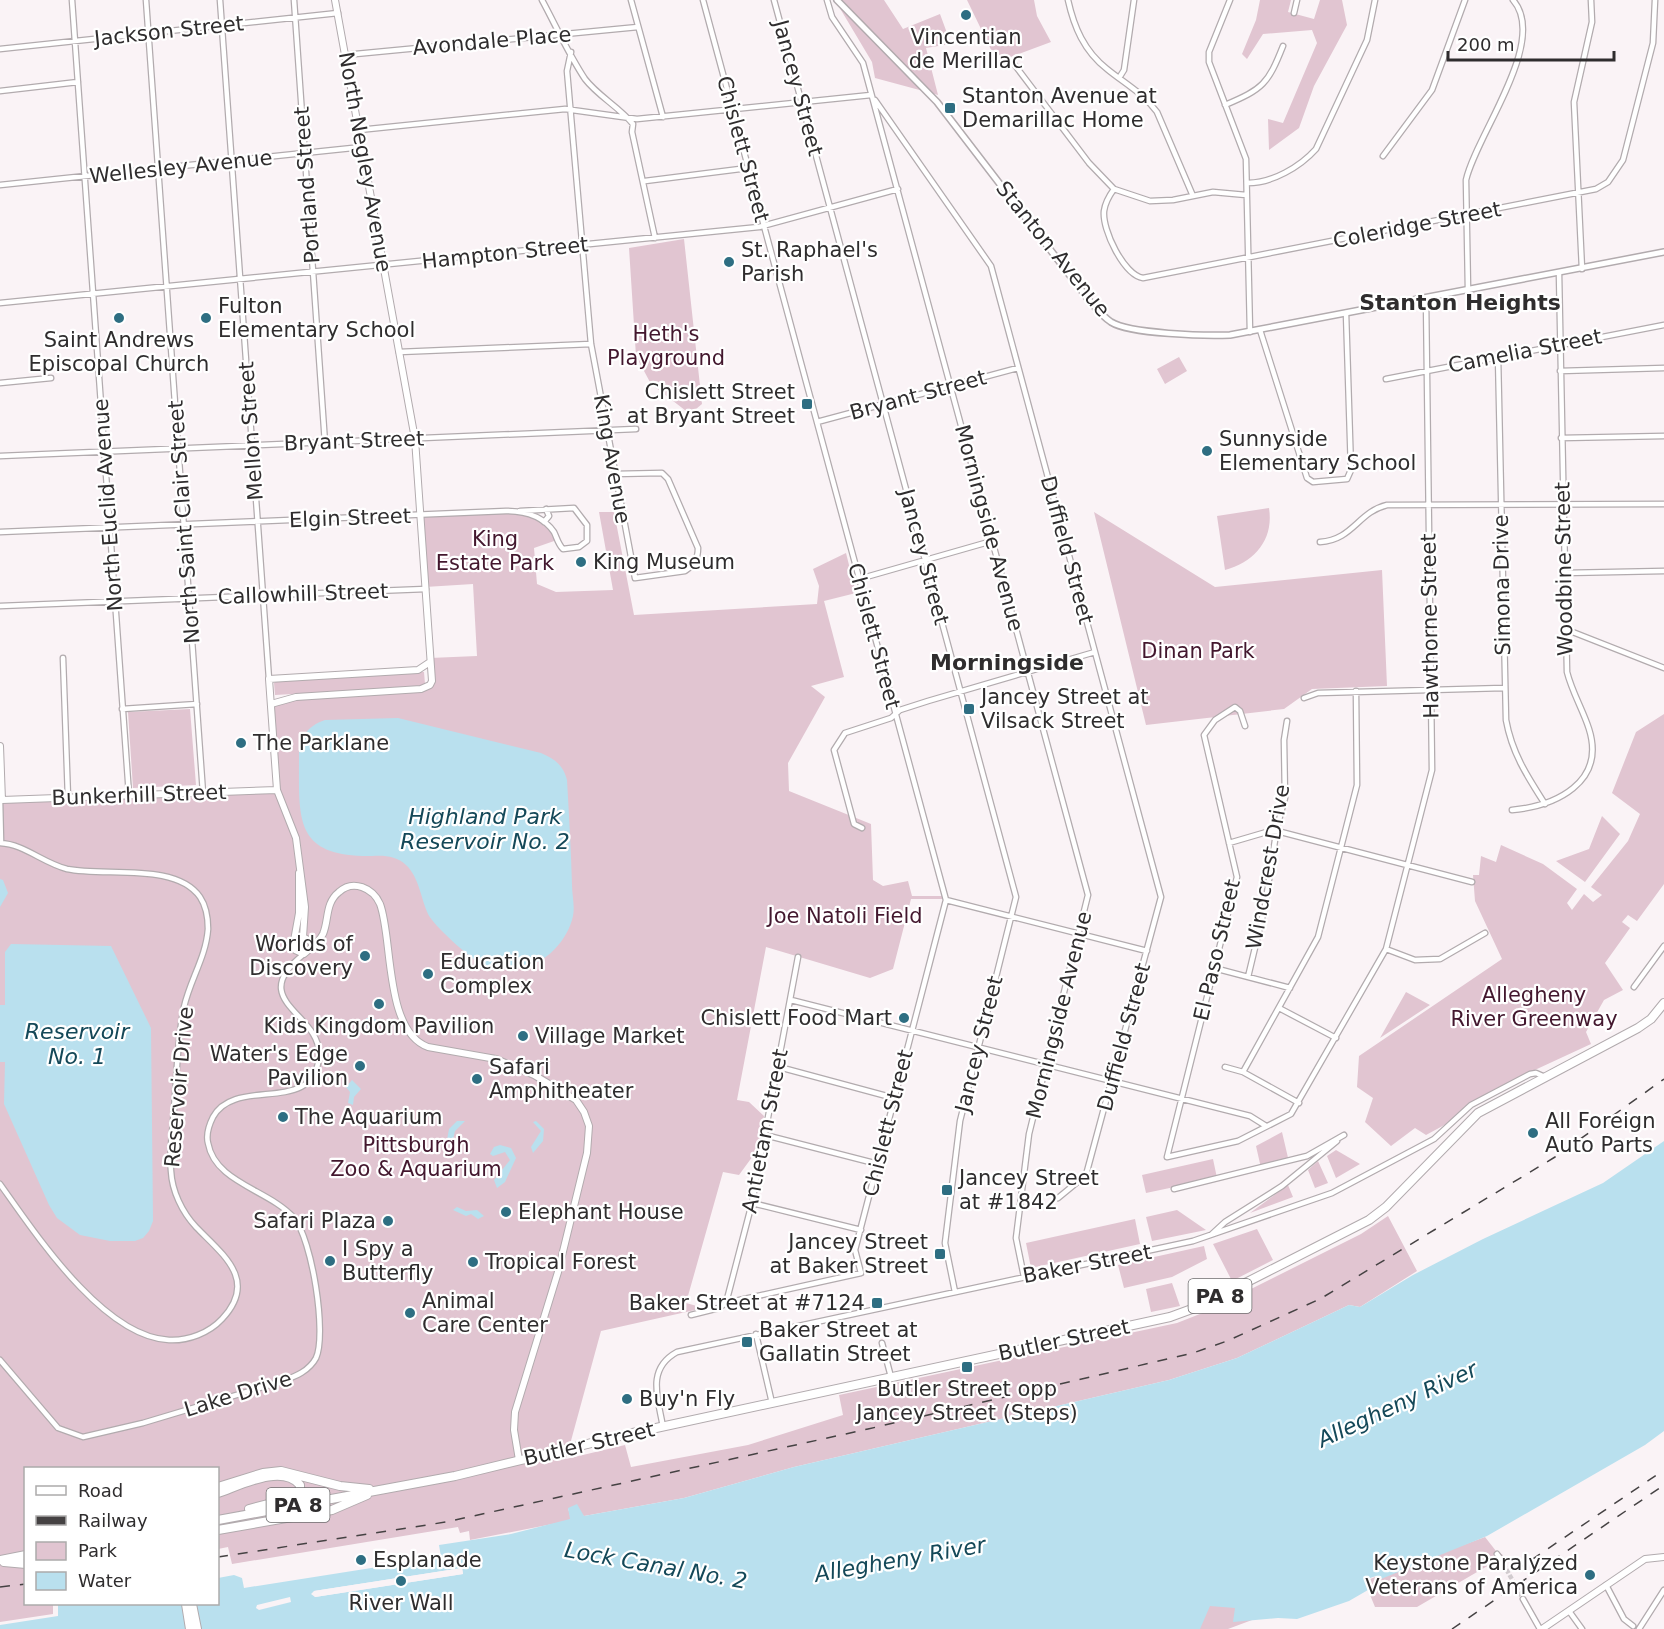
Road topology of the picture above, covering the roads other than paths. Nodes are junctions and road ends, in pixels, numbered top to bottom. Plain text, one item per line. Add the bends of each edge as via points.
1 (72, 0) edge
2 (146, 0) edge
3 (220, 0) edge
4 (294, 0) edge
5 (335, 0) edge
6 (542, 0) edge
7 (631, 0) edge
8 (703, 0) edge
9 (774, 0) edge
10 (827, 0) edge
11 (837, 0) edge
12 (1068, 0) edge
13 (1134, 0) edge
14 (1230, 0) edge
15 (1297, 0) edge
16 (1375, 0) edge
17 (1465, 0) edge
18 (1514, 0) edge
19 (1591, 0) edge
20 (1655, 0) edge
21 (338, 13) junction
22 (1294, 13) dead end
23 (295, 17) junction
24 (221, 25) junction
25 (638, 27) junction
26 (149, 33) junction
27 (562, 35) junction
28 (75, 41) junction
29 (1283, 46) dead end
30 (0, 49) edge
31 (571, 52) junction
32 (345, 55) junction
33 (1014, 64) dead end
34 (1119, 78) junction
35 (78, 82) junction
36 (0, 91) edge
37 (871, 95) junction
38 (801, 102) junction
39 (1226, 105) junction
40 (570, 109) junction
41 (733, 110) junction
42 (663, 117) junction
43 (629, 119) junction
44 (359, 130) junction
45 (362, 147) junction
46 (305, 154) junction
47 (1383, 156) dead end
48 (231, 162) junction
49 (748, 168) junction
50 (159, 169) junction
51 (85, 177) junction
52 (645, 181) junction
53 (1248, 183) junction
54 (0, 185) edge
55 (898, 189) junction
56 (1114, 189) junction
57 (1578, 193) junction
58 (1245, 195) junction
59 (1192, 196) junction
60 (830, 208) junction
61 (1467, 216) junction
62 (763, 226) junction
63 (655, 238) junction
64 (582, 246) junction
65 (1664, 252) edge
66 (1249, 257) junction
67 (383, 265) junction
68 (1582, 269) junction
69 (313, 271) junction
70 (1559, 273) junction
71 (240, 278) junction
72 (167, 285) junction
73 (1468, 290) junction
74 (93, 293) junction
75 (1426, 298) junction
76 (0, 303) edge
77 (1346, 313) junction
78 (1664, 325) edge
79 (1260, 330) junction
80 (1250, 332) junction
81 (591, 344) junction
82 (1560, 344) junction
83 (399, 352) junction
84 (1498, 356) junction
85 (1018, 368) junction
86 (1664, 368) edge
87 (1427, 371) junction
88 (1560, 371) junction
89 (51, 378) dead end
90 (1386, 379) dead end
91 (0, 383) edge
92 (951, 386) junction
93 (884, 404) junction
94 (817, 422) junction
95 (636, 429) dead end
96 (607, 431) junction
97 (1664, 436) edge
98 (1562, 438) junction
99 (415, 439) junction
100 (325, 442) junction
101 (251, 446) junction
102 (179, 449) junction
103 (104, 452) junction
104 (0, 456) edge
105 (615, 474) junction
106 (1563, 502) junction
107 (1500, 503) junction
108 (1664, 504) edge
109 (1429, 505) junction
110 (546, 509) junction
111 (520, 511) junction
112 (421, 515) junction
113 (257, 521) junction
114 (544, 522) junction
115 (184, 524) junction
116 (110, 528) junction
117 (0, 532) edge
118 (992, 541) junction
119 (1320, 542) dead end
120 (925, 559) junction
121 (1664, 571) edge
122 (1564, 573) junction
123 (859, 579) junction
124 (426, 589) junction
125 (262, 596) junction
126 (190, 598) junction
127 (115, 601) junction
128 (0, 606) edge
129 (1565, 629) junction
130 (1095, 652) junction
131 (63, 658) dead end
132 (430, 661) junction
133 (1664, 668) edge
134 (1028, 671) junction
135 (269, 679) junction
136 (1504, 688) junction
137 (1431, 690) junction
138 (961, 691) junction
139 (1356, 691) junction
140 (1304, 698) dead end
141 (197, 704) junction
142 (271, 704) junction
143 (122, 709) junction
144 (895, 714) junction
145 (1287, 721) dead end
146 (1245, 726) dead end
147 (0, 746) edge
148 (277, 790) junction
149 (203, 793) junction
150 (129, 795) junction
151 (68, 798) junction
152 (1, 800) edge
153 (1545, 804) junction
154 (1512, 810) dead end
155 (862, 828) dead end
156 (1276, 832) junction
157 (1, 842) edge
158 (1229, 843) junction
159 (1341, 848) junction
160 (1407, 866) junction
161 (299, 873) junction
162 (1472, 882) dead end
163 (945, 900) junction
164 (1011, 916) junction
165 (1080, 933) junction
166 (1485, 933) dead end
167 (315, 944) junction
168 (1664, 947) edge
169 (1386, 949) junction
170 (1147, 951) junction
171 (304, 954) junction
172 (798, 957) dead end
173 (1214, 968) junction
174 (1248, 977) junction
175 (1634, 987) dead end
176 (1290, 988) junction
177 (791, 1000) junction
178 (1664, 1003) edge
179 (1279, 1008) junction
180 (911, 1030) junction
181 (1336, 1038) junction
182 (978, 1048) junction
183 (1046, 1065) junction
184 (779, 1067) junction
185 (1225, 1067) dead end
186 (1243, 1072) junction
187 (1545, 1077) junction
188 (1113, 1082) junction
189 (894, 1098) junction
190 (1183, 1099) junction
191 (1299, 1103) junction
192 (1266, 1126) junction
193 (765, 1135) junction
194 (878, 1164) junction
195 (0, 1184) edge
196 (1174, 1189) dead end
197 (1058, 1198) dead end
198 (752, 1203) junction
199 (861, 1230) junction
200 (1211, 1235) junction
201 (1024, 1277) junction
202 (955, 1292) junction
203 (726, 1304) junction
204 (691, 1315) dead end
205 (756, 1334) junction
206 (882, 1342) dead end
207 (0, 1360) edge
208 (891, 1377) junction
209 (772, 1403) junction
210 (663, 1427) junction
211 (519, 1460) junction
212 (219, 1487) edge
213 (379, 1490) junction
214 (219, 1493) edge
215 (219, 1518) edge
216 (219, 1518) edge
217 (219, 1530) edge
218 (24, 1555) edge
219 (1664, 1557) edge
220 (0, 1561) edge
221 (24, 1564) edge
222 (1606, 1585) junction
223 (1664, 1590) edge
224 (1523, 1599) tunnel mouth
225 (186, 1605) edge
226 (192, 1605) edge
227 (1569, 1611) junction
228 (1633, 1626) dead end
229 (190, 1629) edge
230 (197, 1629) edge
231 (1541, 1629) edge
232 (1582, 1629) edge
233 (1639, 1629) edge

1 - 28 street, North Euclid Avenue
2 - 26 street, North Saint Clair Street
3 - 24 street, Mellon Street
4 - 23 street, Portland Street
5 - 21 main road, North Negley Avenue
6 - 27 street
7 - 25 street
8 - 41 street, Chislett Street
9 - 38 street, Jancey Street
10 - 37 street, Morningside Avenue via 832,17 863,63
11 - 80 street, Stanton Avenue via 937,102 1088,299 1107,318 1123,326 1190,334
12 - 34 street via 1073,25 1085,45
13 - 34 street via 1124,70
14 - 39 street via 1209,52 1211,70
15 - 22 street
16 - 53 street via 1367,40 1316,149 1292,169
17 - 47 street via 1432,90
18 - 61 street via 1523,17 1523,37 1510,83 1470,164 1466,180
19 - 57 street via 1592,22 1574,102
20 - 57 street, Coleridge Street via 1653,42 1623,160 1608,183
21 - 23 street, Jackson Street
21 - 32 main road, North Negley Avenue
23 - 24 street, Jackson Street
23 - 46 street, Portland Street
24 - 26 street, Jackson Street
24 - 48 street, Mellon Street
25 - 27 street, Avondale Place
25 - 42 street
26 - 28 street, Jackson Street
26 - 50 street, North Saint Clair Street
27 - 31 street
27 - 32 street, Avondale Place
28 - 30 street, Jackson Street
28 - 35 street, North Euclid Avenue
29 - 39 street via 1260,90
31 - 40 street, King Avenue via 567,71
31 - 43 street via 585,79
32 - 44 main road, North Negley Avenue
33 - 56 street via 1089,163
34 - 59 street via 1157,112
35 - 36 street
35 - 51 street, North Euclid Avenue
37 - 38 street
37 - 55 street, Morningside Avenue
37 - 85 street, Duffield Street via 991,266
38 - 41 street
38 - 60 street, Jancey Street
39 - 53 street via 1243,147
40 - 43 street
40 - 44 street
40 - 64 street, King Avenue
41 - 42 street
41 - 49 street, Chislett Street
42 - 43 street
43 - 52 street
44 - 45 main road, North Negley Avenue
45 - 46 street, Wellesley Avenue
45 - 67 main road, North Negley Avenue
46 - 48 street, Wellesley Avenue
46 - 69 street, Portland Street
48 - 50 street, Wellesley Avenue
48 - 71 street, Mellon Street
49 - 52 street
49 - 62 street, Chislett Street
50 - 51 street, Wellesley Avenue
50 - 72 street, North Saint Clair Street
51 - 54 street, Wellesley Avenue
51 - 74 street, North Euclid Avenue
52 - 63 street
53 - 58 street
55 - 60 street, Hampton Street
55 - 92 street, Morningside Avenue
56 - 59 street via 1150,201
56 - 66 street, Coleridge Street via 1104,210 1107,234 1135,277
57 - 61 street, Coleridge Street
57 - 68 street
58 - 59 street via 1224,192
58 - 66 street
60 - 62 street, Hampton Street
60 - 93 street, Jancey Street
61 - 66 street, Coleridge Street
61 - 73 street
62 - 63 street, Hampton Street
62 - 94 street, Chislett Street
63 - 64 street, Hampton Street
64 - 67 street, Hampton Street
64 - 81 street, King Avenue
65 - 68 street, Stanton Avenue
66 - 80 street
67 - 69 street, Hampton Street
67 - 83 main road, North Negley Avenue
68 - 70 street, Stanton Avenue
69 - 71 street, Hampton Street
69 - 100 street, Portland Street
70 - 73 street, Stanton Avenue
70 - 82 street, Woodbine Street
71 - 72 street, Hampton Street
71 - 101 street, Mellon Street
72 - 74 street, Hampton Street
72 - 102 street, North Saint Clair Street
73 - 75 street, Stanton Avenue
74 - 76 street, Hampton Street
74 - 103 street, North Euclid Avenue
75 - 77 street, Stanton Avenue
75 - 87 street, Hawthorne Street
77 - 79 street, Stanton Avenue
77 - 79 street via 1350,477 1310,482
78 - 82 street, Camelia Street
79 - 80 street, Stanton Avenue
81 - 83 street
81 - 96 street, King Avenue
82 - 84 street, Camelia Street
82 - 88 street, Woodbine Street
83 - 99 main road, North Negley Avenue
84 - 87 street, Camelia Street
84 - 107 street, Simona Drive
85 - 92 street, Bryant Street
85 - 130 street, Duffield Street
86 - 88 street
87 - 90 street, Camelia Street
87 - 109 street, Hawthorne Street
88 - 98 street, Woodbine Street
89 - 91 street
92 - 93 street, Bryant Street
92 - 118 street, Morningside Avenue
93 - 94 street, Bryant Street
93 - 120 street, Jancey Street
94 - 123 street, Chislett Street
95 - 96 street, Bryant Street
96 - 99 street, Bryant Street
96 - 105 street, King Avenue
97 - 98 street
98 - 106 street, Woodbine Street
99 - 100 street, Bryant Street
99 - 112 main road, North Negley Avenue
100 - 101 street, Bryant Street
101 - 102 street, Bryant Street
101 - 113 street, Mellon Street
102 - 103 street, Bryant Street
102 - 115 street, North Saint Clair Street
103 - 104 street, Bryant Street
103 - 116 street, North Euclid Avenue
105 - 105 street, King Avenue via 662,473 668,479 698,548 696,561 685,571 635,579
106 - 107 street
106 - 108 street
106 - 122 street, Woodbine Street
107 - 109 street
107 - 136 street, Simona Drive
109 - 119 street via 1387,505 1369,512 1346,535
109 - 137 street, Hawthorne Street
110 - 111 street, Elgin Street
110 - 114 street via 549,516
110 - 114 street, Elgin Street via 576,509 587,525 588,541 563,549
111 - 112 street, Elgin Street
111 - 114 street, Elgin Street
112 - 113 street, Elgin Street
112 - 124 main road, North Negley Avenue
113 - 115 street, Elgin Street
113 - 125 street, Mellon Street
115 - 116 street, Elgin Street
115 - 126 street, North Saint Clair Street
116 - 117 street, Elgin Street
116 - 127 street, North Euclid Avenue
118 - 120 street
118 - 134 street, Morningside Avenue
120 - 123 street
120 - 138 street, Jancey Street
121 - 122 street
122 - 129 street, Woodbine Street
123 - 144 street, Chislett Street
124 - 125 street, Callowhill Street
124 - 132 main road, North Negley Avenue
125 - 126 street, Callowhill Street
125 - 135 street, Mellon Street
126 - 127 street, Callowhill Street
126 - 141 street, North Saint Clair Street
127 - 128 street, Callowhill Street
127 - 143 street, North Euclid Avenue
129 - 133 street
129 - 153 street, Woodbine Street via 1567,672 1589,730 1590,759 1585,773 1568,794
130 - 134 street
130 - 170 street, Duffield Street via 1161,897
131 - 151 street
132 - 135 main road via 428,666 418,669
132 - 142 main road, North Negley Avenue via 432,681 421,688 296,697
134 - 138 street
134 - 165 street, Morningside Avenue via 1088,895
135 - 142 main road, Mellon Street
136 - 137 street
136 - 153 street, Simona Drive via 1510,742
137 - 139 street
137 - 160 street, Hawthorne Street via 1432,770
138 - 144 street
138 - 164 street, Jancey Street via 1016,897
139 - 140 street via 1318,693
139 - 159 street via 1357,785
141 - 143 street
141 - 149 street, North Saint Clair Street
142 - 148 main road, Mellon Street
143 - 150 street, North Euclid Avenue
144 - 155 street via 845,733 834,750 854,824
144 - 163 street, Chislett Street
145 - 156 street, Windcrest Drive via 1285,798
146 - 158 street, El Paso Street via 1235,707 1215,720 1204,735
147 - 152 main road
148 - 149 main road, Bunkerhill Street
148 - 161 main road, Mellon Street via 295,833
149 - 150 main road, Bunkerhill Street
150 - 151 main road, Bunkerhill Street
151 - 152 main road, Bunkerhill Street
152 - 157 street
153 - 154 street, Woodbine Street
156 - 158 street
156 - 159 street
156 - 174 street, Windcrest Drive via 1265,906
157 - 195 street, Reservoir Drive via 68,869 171,877 186,883 203,902 208,927 181,1024 171,1173 186,1215 230,1262 236,1284 231,1307 217,1324 191,1337 160,1339 137,1331 63,1268 32,1232
158 - 173 street, El Paso Street via 1237,877
159 - 160 street
159 - 176 street via 1318,937
160 - 162 street
160 - 169 street, Hawthorne Street
161 - 167 main road via 305,908 303,937
161 - 171 main road via 299,913 293,946
163 - 164 street
163 - 180 street, Chislett Street
164 - 165 street
164 - 182 street, Jancey Street
165 - 170 street
165 - 183 street, Morningside Avenue
166 - 169 street via 1453,954 1434,960 1415,960
167 - 171 main road
167 - 211 main road via 337,893 352,886 372,892 382,912 397,1001 416,1040 428,1047 505,1062 554,1086 576,1100 584,1112 589,1126 587,1152 558,1272 515,1413
168 - 175 street
169 - 181 street, Hawthorne Street
170 - 188 street, Duffield Street
171 - 207 street, Lake Drive via 286,973 282,995 288,1008 316,1037 319,1055 315,1070 294,1090 277,1095 244,1095 222,1105 212,1119 207,1139 217,1164 279,1203 304,1234 312,1260 319,1334 318,1352 312,1364 284,1381 83,1437 58,1428
172 - 177 street, Antietam Street
173 - 174 street
173 - 190 street, El Paso Street
174 - 176 street
176 - 179 street
177 - 180 street
177 - 184 street, Antietam Street
178 - 187 highway, Butler Street / PA 8 via 1643,1026
179 - 181 street
179 - 186 street
180 - 182 street
180 - 189 street, Chislett Street
181 - 191 street, Hawthorne Street
182 - 183 street
182 - 202 street, Jancey Street via 960,1121 945,1243
183 - 188 street
183 - 201 street, Morningside Avenue via 1029,1134 1016,1238
184 - 189 street
184 - 193 street, Antietam Street
185 - 186 street
186 - 191 street
187 - 200 street, Baker Street via 1530,1074 1474,1103 1434,1138 1332,1194
187 - 208 highway, Butler Street / PA 8 via 1474,1116 1375,1216 1200,1306 1170,1317
188 - 190 street
188 - 197 street, Duffield Street via 1086,1175
189 - 194 street, Chislett Street
190 - 192 street via 1250,1116
190 - 192 street, El Paso Street via 1167,1157 1238,1141
191 - 192 street via 1291,1114
193 - 194 street
193 - 198 street, Antietam Street
194 - 199 street, Chislett Street
196 - 200 street via 1307,1156 1344,1135
198 - 199 street
198 - 203 street, Antietam Street
199 - 203 street, Chislett Street via 855,1250 861,1273
200 - 201 street, Baker Street
201 - 202 street, Baker Street
202 - 205 street, Baker Street
203 - 204 street
205 - 209 street
205 - 210 street, Baker Street via 682,1350 664,1361 656,1374 655,1386
206 - 208 street
208 - 209 highway, Butler Street / PA 8
209 - 210 highway, Butler Street / PA 8
210 - 211 highway, Butler Street / PA 8
211 - 213 highway, Butler Street / PA 8
212 - 213 highway via 281,1471 340,1486
213 - 215 highway, PA 8
213 - 217 highway via 332,1510
214 - 216 highway via 276,1476 292,1479 300,1487 297,1495 289,1499
218 - 220 highway
219 - 222 main road via 1645,1559
220 - 221 highway
222 - 227 main road
222 - 228 street via 1624,1619
223 - 233 street
224 - 231 street
225 - 229 highway
226 - 230 highway
227 - 231 main road
227 - 232 street

